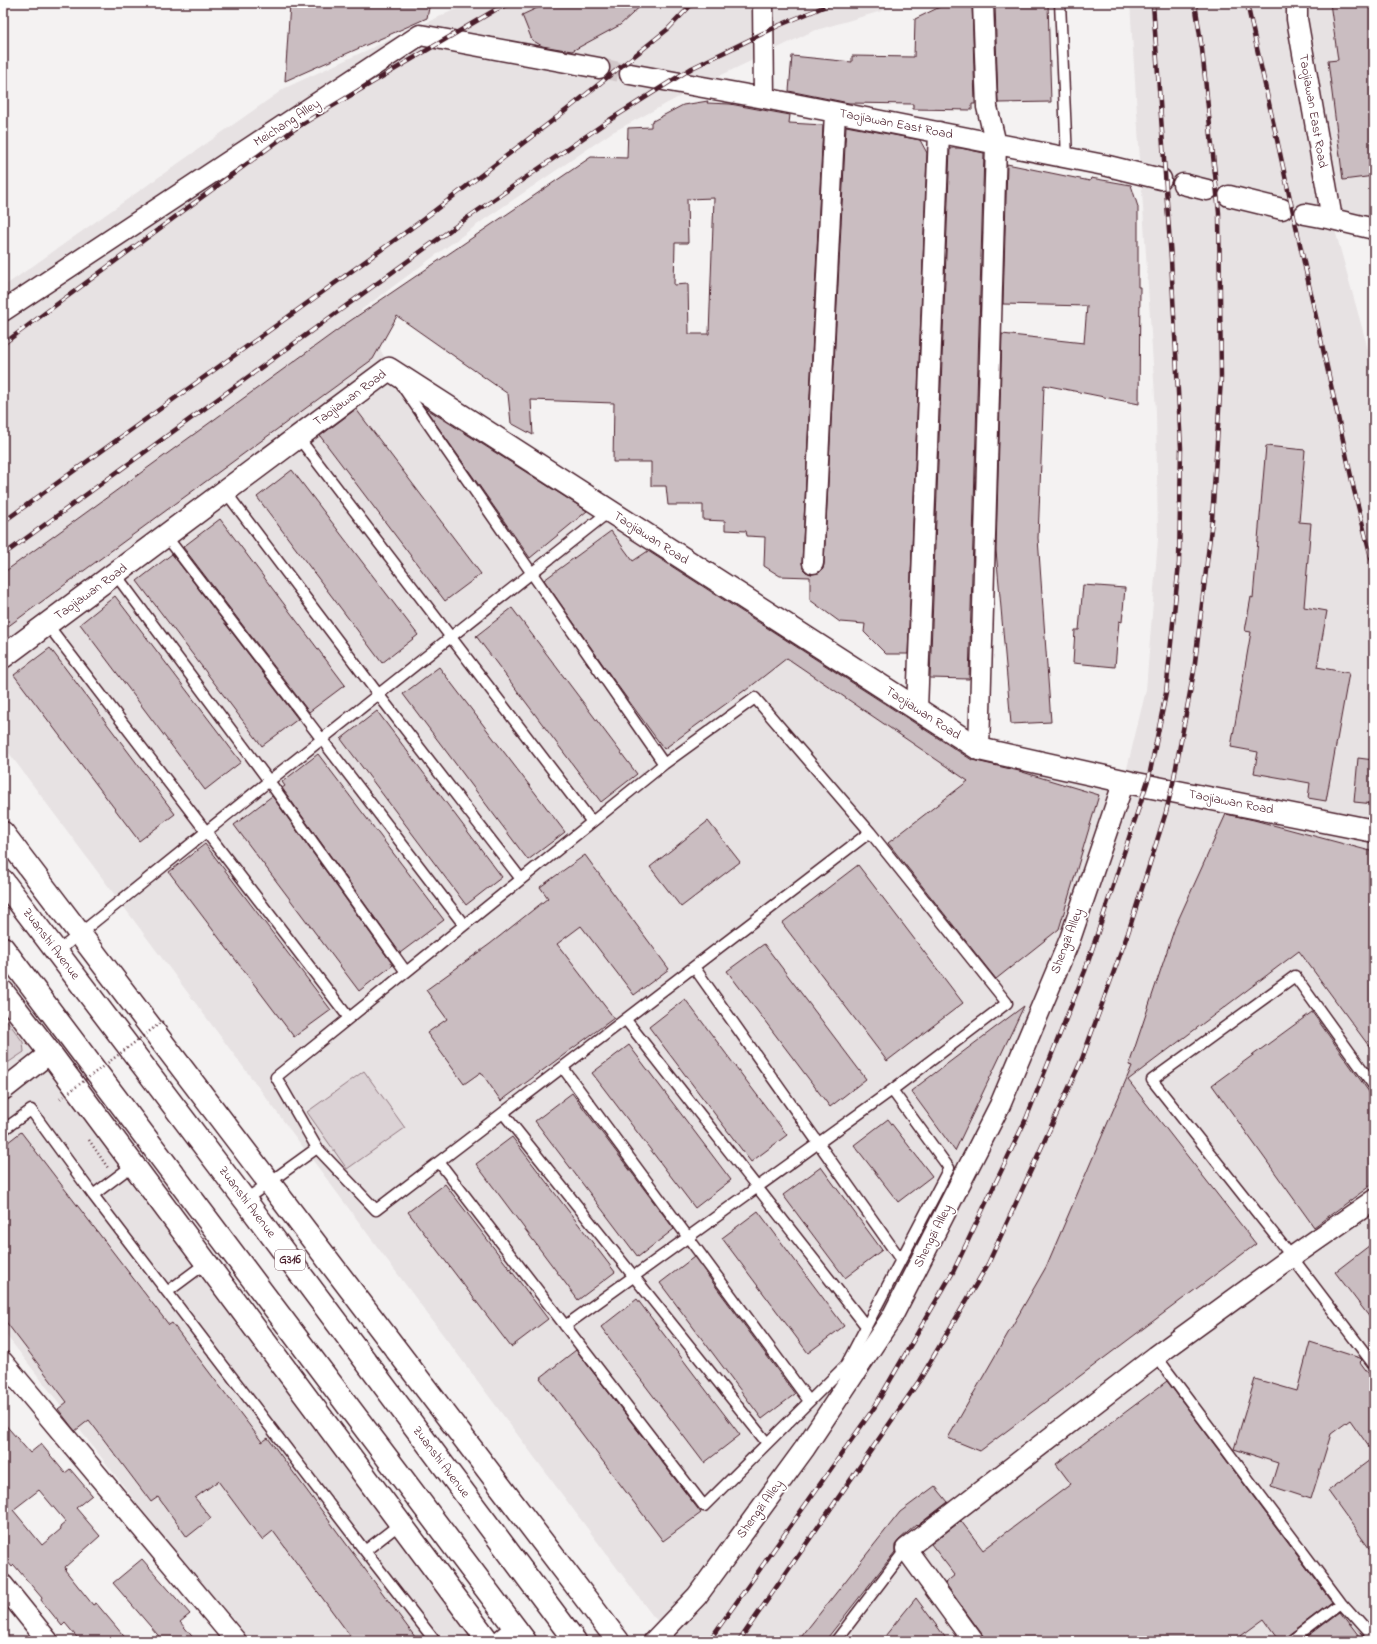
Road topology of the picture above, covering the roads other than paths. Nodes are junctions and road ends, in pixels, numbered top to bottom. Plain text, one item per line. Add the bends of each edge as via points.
1 (763, 3) edge
2 (983, 3) edge
3 (1060, 3) edge
4 (1297, 3) edge
5 (598, 68) tunnel mouth
6 (630, 74) tunnel mouth
7 (764, 98) junction
8 (835, 112) junction
9 (939, 132) junction
10 (996, 144) junction
11 (1067, 158) junction
12 (1161, 179) dead end
13 (1183, 184) dead end
14 (1207, 190) dead end
15 (1229, 196) dead end
16 (1282, 208) dead end
17 (1305, 214) dead end
18 (1332, 219) junction
19 (1374, 229) edge
20 (3, 311) edge
21 (389, 369) junction
22 (298, 437) junction
23 (225, 491) junction
24 (610, 511) junction
25 (166, 536) junction
26 (813, 563) dead end
27 (532, 573) junction
28 (116, 574) junction
29 (47, 624) junction
30 (451, 638) junction
31 (3, 657) edge
32 (378, 694) junction
33 (917, 709) junction
34 (322, 739) junction
35 (979, 749) junction
36 (664, 764) junction
37 (269, 781) junction
38 (1124, 781) junction
39 (592, 822) junction
40 (1374, 831) edge
41 (206, 832) junction
42 (870, 832) junction
43 (5, 838) edge
44 (521, 879) junction
45 (3, 881) edge
46 (464, 925) junction
47 (80, 933) junction
48 (3, 948) edge
49 (57, 952) junction
50 (694, 967) junction
51 (406, 972) junction
52 (3, 992) edge
53 (40, 996) junction
54 (18, 1012) junction
55 (349, 1018) junction
56 (626, 1020) junction
57 (50, 1053) junction
58 (563, 1068) junction
59 (1374, 1086) edge
60 (3, 1090) edge
61 (892, 1090) junction
62 (503, 1113) junction
63 (3, 1130) edge
64 (818, 1143) junction
65 (317, 1148) junction
66 (439, 1162) junction
67 (133, 1165) junction
68 (269, 1183) junction
69 (757, 1187) junction
70 (94, 1195) junction
71 (245, 1200) junction
72 (1374, 1200) edge
73 (212, 1224) junction
74 (688, 1237) junction
75 (189, 1240) junction
76 (1292, 1257) junction
77 (901, 1260) junction
78 (206, 1263) junction
79 (634, 1276) junction
80 (167, 1292) junction
81 (565, 1326) junction
82 (866, 1326) junction
83 (1156, 1356) junction
84 (3, 1362) edge
85 (1374, 1365) edge
86 (809, 1401) junction
87 (767, 1443) junction
88 (400, 1523) junction
89 (906, 1549) junction
90 (365, 1550) junction
91 (3, 1585) edge
92 (1341, 1603) junction
93 (514, 1637) edge
94 (1374, 1640) edge
95 (48, 1641) edge
96 (236, 1641) edge
97 (435, 1641) edge
98 (488, 1641) edge
99 (575, 1641) edge
100 (618, 1641) edge
101 (654, 1641) edge
102 (836, 1641) edge
103 (973, 1641) edge
104 (1291, 1641) edge

1 - 7 street
2 - 10 street via 987,107
3 - 11 lane
4 - 18 street, Taojiawan East Road via 1297,19
5 - 20 street, Meichang Alley via 420,35
6 - 7 street, Taojiawan East Road
7 - 8 street, Taojiawan East Road
8 - 9 street, Taojiawan East Road
8 - 26 street
9 - 10 street, Taojiawan East Road
9 - 33 street
10 - 11 street, Taojiawan East Road
10 - 35 street
11 - 12 street, Taojiawan East Road
13 - 14 street
15 - 16 street
17 - 18 street
18 - 19 street
21 - 22 main road, Taojiawan Road
21 - 24 main road, Taojiawan Road
21 - 27 lane
22 - 23 main road, Taojiawan Road
22 - 30 lane
23 - 25 main road, Taojiawan Road
23 - 32 lane
24 - 27 lane
24 - 33 main road, Taojiawan Road
25 - 28 main road, Taojiawan Road
25 - 34 lane
27 - 30 lane
27 - 36 lane
28 - 29 main road, Taojiawan Road
28 - 37 lane
29 - 31 main road, Taojiawan Road
29 - 41 lane
30 - 32 lane
30 - 39 lane
32 - 34 lane
32 - 44 lane
33 - 35 main road, Taojiawan Road
34 - 37 lane
34 - 46 lane
35 - 38 main road, Taojiawan Road
36 - 39 lane
36 - 42 lane via 756,698
37 - 41 lane
37 - 51 lane
38 - 40 main road, Taojiawan Road
38 - 101 street, Shengzi Alley via 1070,939 1000,1105 892,1317 805,1448 696,1596
39 - 44 lane
41 - 47 lane
41 - 55 lane
42 - 50 lane
42 - 61 lane via 1007,1003
43 - 47 main road
44 - 46 lane
45 - 49 main road, Zuanshi Avenue / G316
46 - 51 lane
47 - 49 lane
47 - 68 main road
48 - 53 main road
49 - 71 main road, Zuanshi Avenue / G316
50 - 56 lane
50 - 64 lane
51 - 55 lane
52 - 54 main road
53 - 54 main road
53 - 73 main road
54 - 57 main road
55 - 65 lane via 276,1077
56 - 58 lane
56 - 69 lane
57 - 60 street
57 - 67 main road
58 - 62 lane
58 - 74 lane
59 - 76 lane via 1295,976 1152,1080
61 - 64 lane
61 - 77 lane via 949,1168
62 - 66 lane
62 - 79 lane
63 - 70 lane via 31,1110
64 - 69 lane
64 - 77 lane
65 - 66 lane via 376,1210
65 - 68 lane
66 - 81 lane
67 - 70 lane
67 - 75 main road
68 - 71 lane
68 - 100 main road
69 - 74 lane
69 - 82 lane
70 - 80 lane
71 - 99 main road, Zuanshi Avenue / G316
72 - 76 street
73 - 75 main road
73 - 93 main road
74 - 79 lane
74 - 86 lane
75 - 78 main road
76 - 83 street
76 - 85 lane
77 - 82 lane
78 - 80 lane
78 - 88 main road
79 - 81 lane
79 - 87 lane
80 - 90 lane
81 - 87 lane via 704,1506
82 - 86 lane via 846,1365
83 - 89 street
83 - 92 lane
84 - 96 street
86 - 87 lane
88 - 90 lane
88 - 98 main road
89 - 102 lane
89 - 103 street
90 - 97 lane
91 - 95 street
92 - 94 lane
92 - 104 lane

